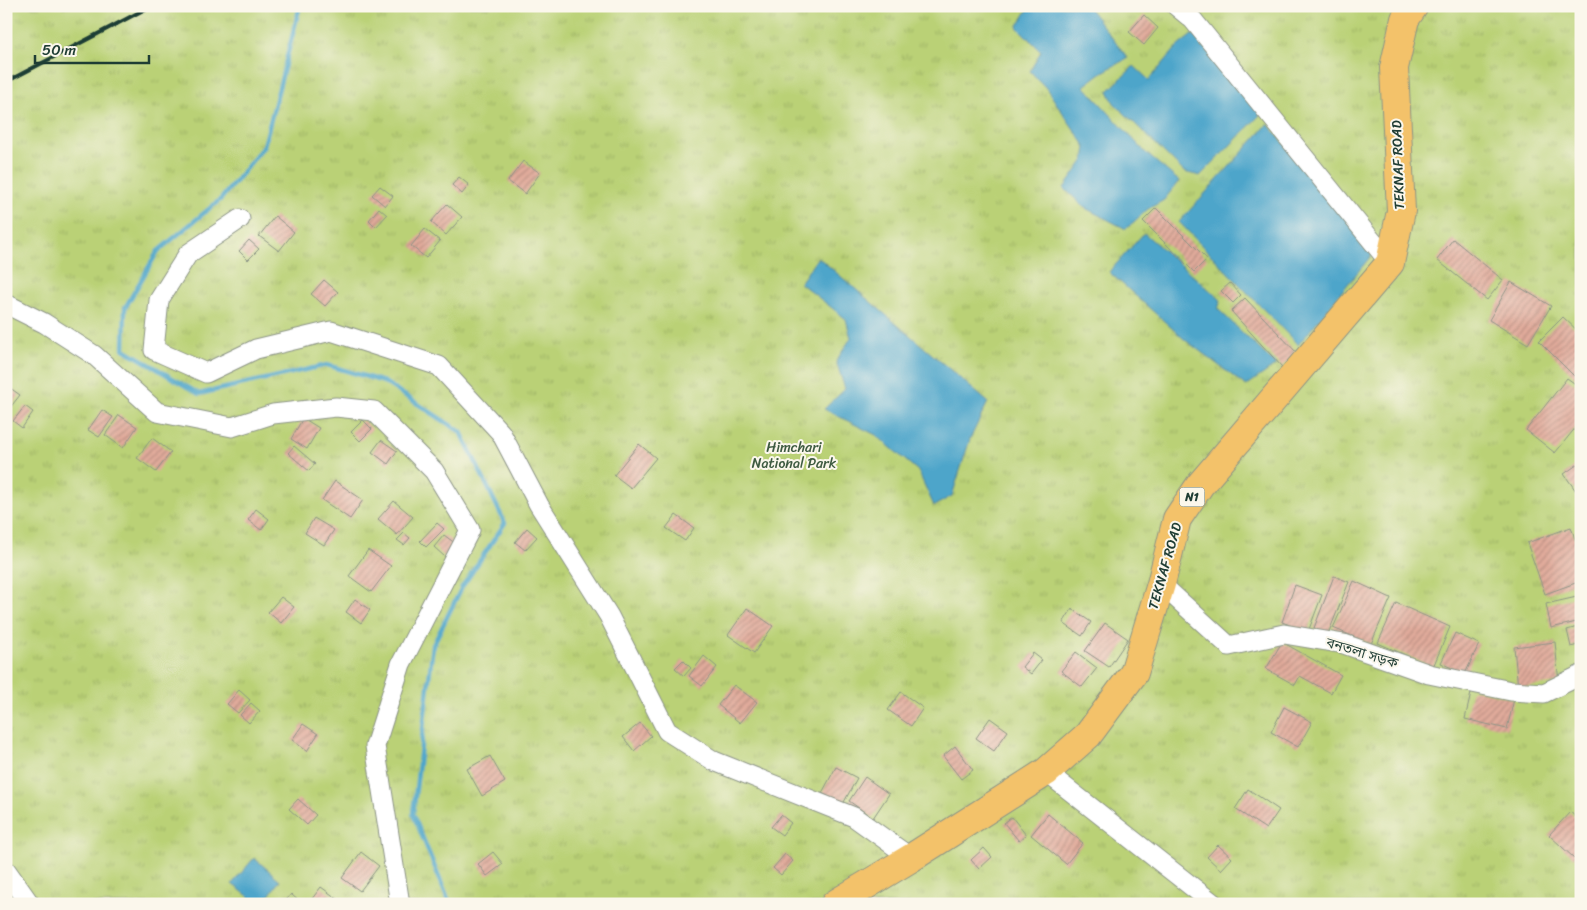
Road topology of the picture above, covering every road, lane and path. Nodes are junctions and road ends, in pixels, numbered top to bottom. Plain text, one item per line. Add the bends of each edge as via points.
1 (1176, 6) edge
2 (1414, 6) edge
3 (240, 219) dead end
4 (1390, 263) junction
5 (6, 304) edge
6 (1161, 584) junction
7 (1581, 675) edge
8 (1046, 772) junction
9 (911, 858) junction
10 (6, 870) edge
11 (30, 904) edge
12 (400, 904) edge
13 (835, 904) edge
14 (1214, 904) edge

1 - 4 street via 1193,20
2 - 4 highway, TEKNAF ROAD / N1 via 1404,19 1394,68 1401,211
3 - 9 street via 188,254 159,300 154,350 206,373 256,349 331,331 439,366 501,433 539,505 609,616 667,731 714,761 854,817
4 - 6 highway, TEKNAF ROAD / N1 via 1200,484 1177,520
5 - 12 street via 44,323 94,355 157,412 232,427 274,414 336,407 374,411 434,471 470,530 401,664 375,746
6 - 7 street, বনতলা সড়ক via 1228,646 1284,634 1344,644 1429,674 1511,691 1544,693
6 - 8 highway, TEKNAF ROAD / N1 via 1134,673 1088,735
8 - 9 highway, TEKNAF ROAD / N1
8 - 14 street
9 - 13 highway, TEKNAF ROAD / N1
10 - 11 street

